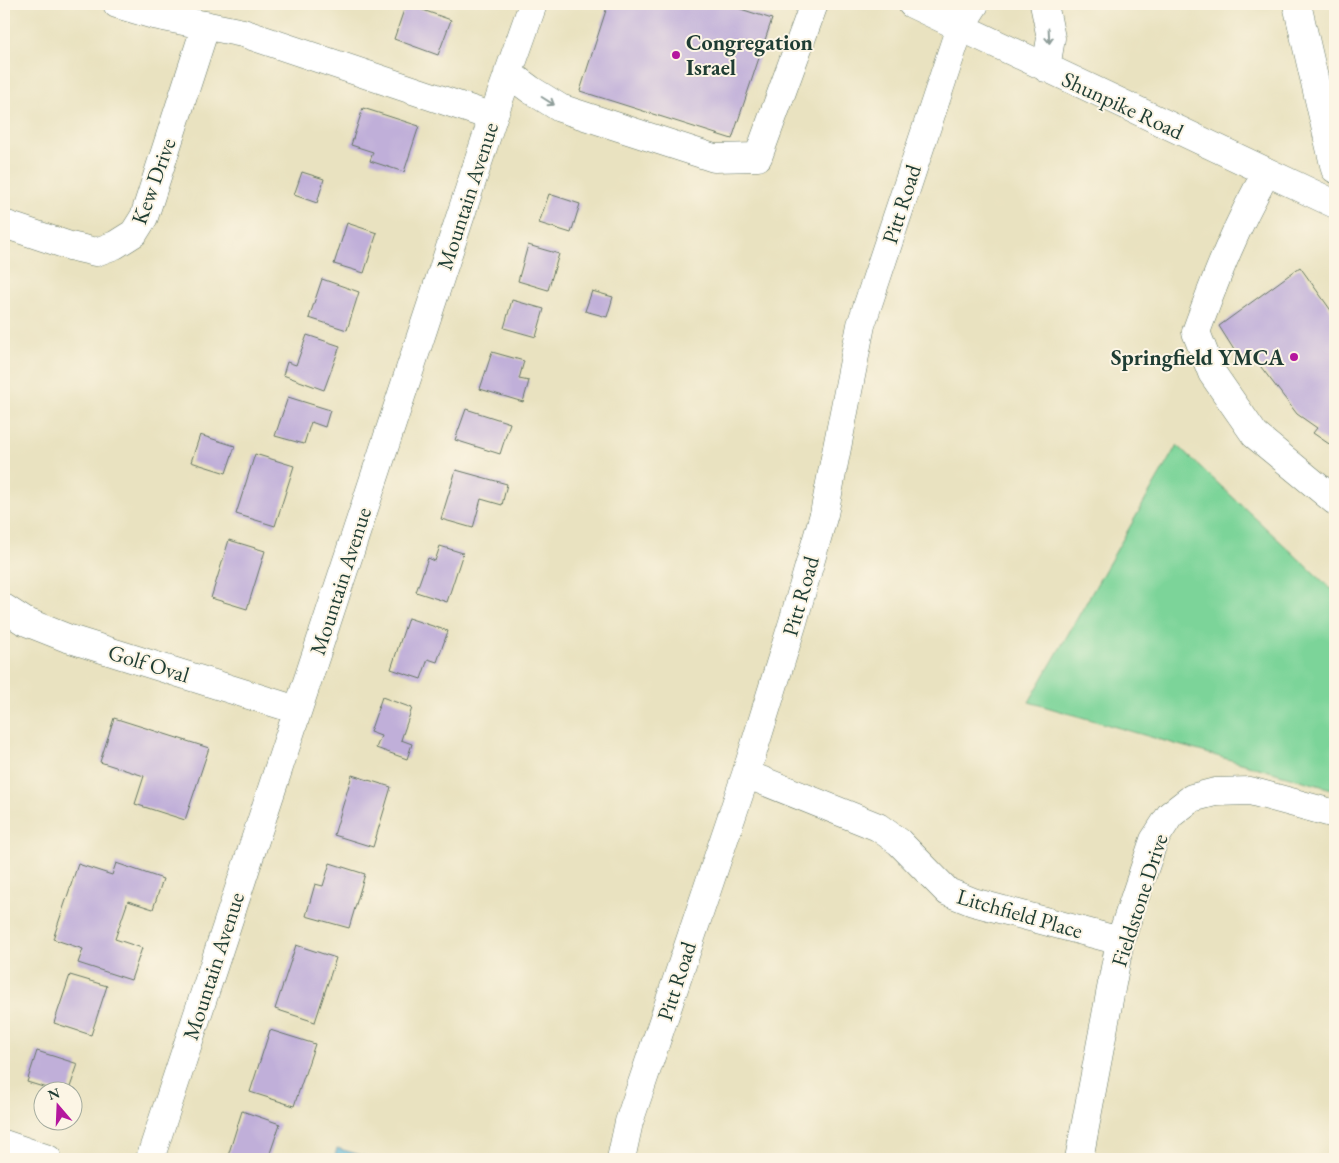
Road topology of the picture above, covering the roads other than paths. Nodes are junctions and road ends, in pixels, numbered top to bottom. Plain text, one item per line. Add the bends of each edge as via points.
1 (117, 4) edge
2 (533, 4) edge
3 (814, 4) edge
4 (912, 4) edge
5 (974, 4) edge
6 (1044, 4) edge
7 (1297, 4) edge
8 (206, 26) junction
9 (960, 27) junction
10 (1046, 68) junction
11 (508, 73) junction
12 (493, 117) junction
13 (1335, 169) edge
14 (1267, 172) junction
15 (1335, 204) edge
16 (4, 224) edge
17 (1335, 500) edge
18 (4, 608) edge
19 (297, 710) junction
20 (746, 774) junction
21 (1335, 814) edge
22 (1120, 941) junction
23 (4, 1144) edge
24 (48, 1159) edge
25 (150, 1159) edge
26 (621, 1159) edge
27 (1079, 1159) edge

1 - 8 street
2 - 11 street, Mountain Avenue
11 -> 3 street via 560,108 714,158 758,157
4 - 9 street, Shunpike Road
5 - 9 street, Pitt Road
6 -> 10 street via 1051,38
7 - 13 street
8 - 12 street via 243,33
8 - 16 street, Kew Drive via 144,217 134,233 96,252
9 - 10 street, Shunpike Road
9 - 20 street, Pitt Road via 861,325 824,514
10 - 14 street, Shunpike Road
11 - 12 street, Mountain Avenue
12 - 19 street, Mountain Avenue
14 - 15 street, Shunpike Road
14 - 17 street via 1248,204 1196,332 1212,373 1254,436
18 - 19 street, Golf Oval via 24,621 67,638
19 - 25 street, Mountain Avenue
20 - 22 street, Litchfield Place via 878,827 899,842 948,892 973,902
20 - 26 street, Pitt Road via 629,1122
21 - 22 street, Fieldstone Drive via 1250,791 1215,792 1192,798 1170,816 1154,840
22 - 27 street, Fieldstone Drive
23 - 24 street

